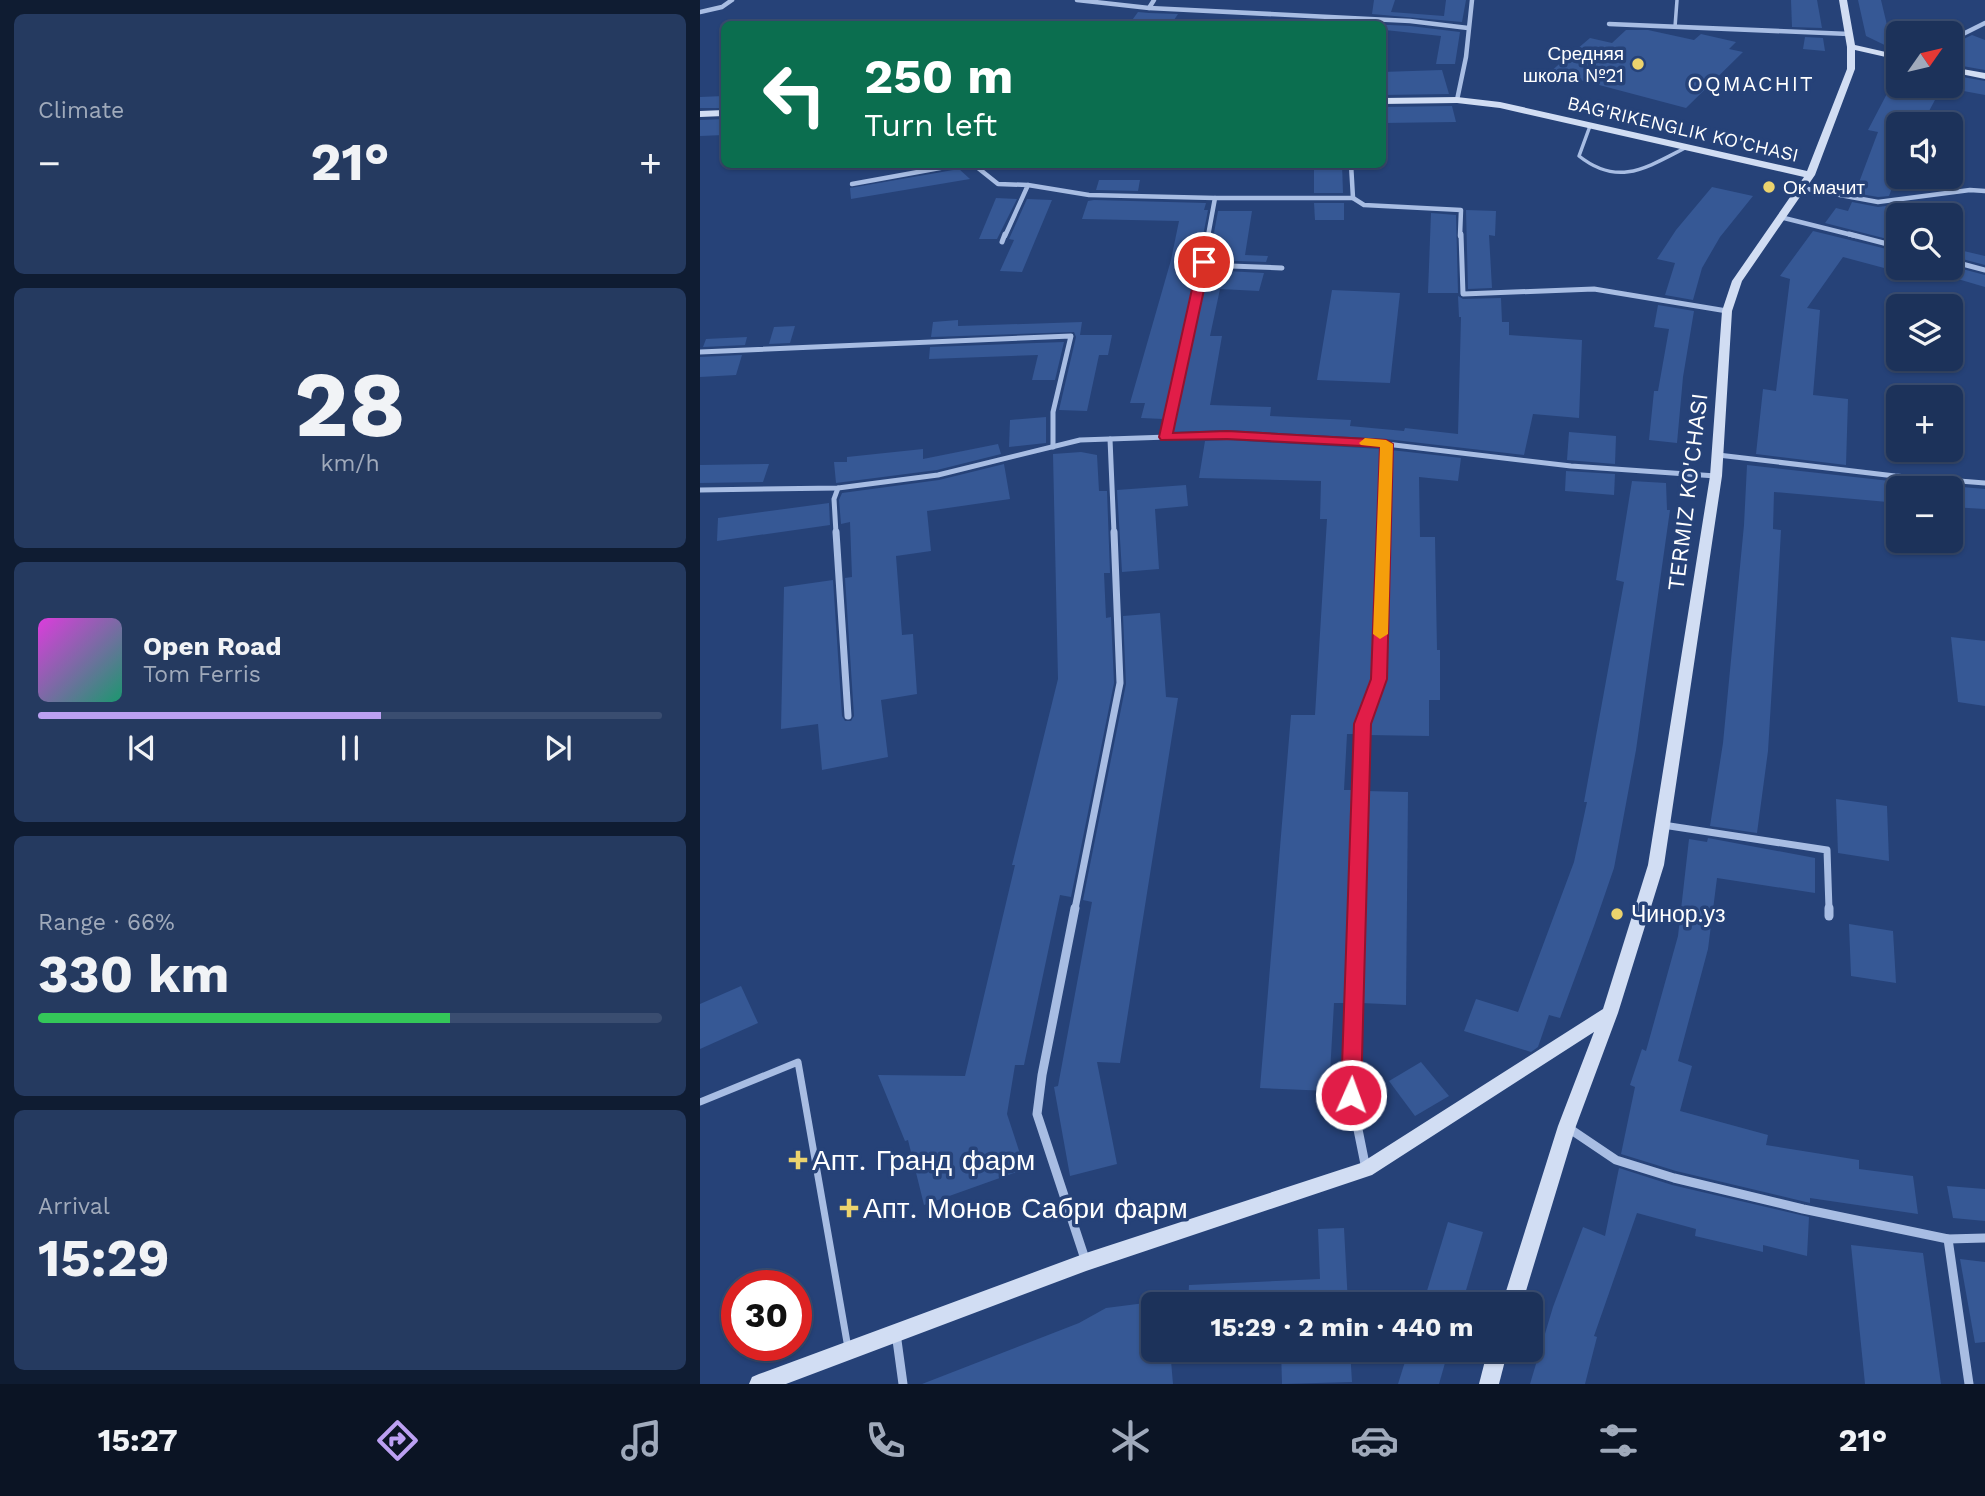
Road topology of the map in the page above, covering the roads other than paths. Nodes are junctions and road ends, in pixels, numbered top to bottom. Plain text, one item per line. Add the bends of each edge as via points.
1 (732, 0) edge
2 (1077, 0) edge
3 (1154, 0) edge
4 (1472, 0) edge
5 (1676, 0) edge
6 (1843, 0) edge
7 (1149, 8) junction
8 (700, 12) edge
9 (1985, 23) edge
10 (1609, 24) dead end
11 (1675, 27) junction
12 (1468, 28) junction
13 (1964, 34) edge
14 (1850, 41) junction
15 (1886, 53) edge
16 (1964, 72) edge
17 (1985, 76) edge
18 (1457, 100) junction
19 (1386, 101) edge
20 (721, 113) edge
21 (700, 114) edge
22 (1590, 126) junction
23 (1685, 148) junction
24 (943, 168) edge
25 (978, 168) edge
26 (1351, 168) edge
27 (1810, 175) junction
28 (852, 184) dead end
29 (1028, 185) junction
30 (1802, 188) junction
31 (1985, 191) edge
32 (1215, 198) junction
33 (1353, 198) junction
34 (1780, 217) junction
35 (1002, 242) dead end
36 (1886, 244) edge
37 (1963, 264) edge
38 (1203, 265) junction
39 (1282, 268) dead end
40 (1985, 270) edge
41 (1727, 311) junction
42 (700, 352) edge
43 (1166, 437) junction
44 (1110, 439) junction
45 (1386, 444) junction
46 (1053, 447) junction
47 (1718, 454) junction
48 (1716, 476) junction
49 (1985, 483) edge
50 (838, 488) junction
51 (700, 490) edge
52 (848, 716) dead end
53 (1662, 825) junction
54 (1829, 916) dead end
55 (1610, 1013) junction
56 (700, 1102) edge
57 (1567, 1126) junction
58 (1366, 1169) junction
59 (1985, 1238) edge
60 (1948, 1239) junction
61 (1086, 1262) junction
62 (1516, 1292) edge
63 (895, 1332) junction
64 (849, 1350) junction
65 (1495, 1362) edge
66 (759, 1384) edge
67 (903, 1384) edge
68 (1489, 1384) edge
69 (1969, 1384) edge

1 - 8 street
2 - 7 street
3 - 7 street
4 - 12 street
5 - 11 lane
6 - 14 main road, TERMIZ KO'CHASI
7 - 12 street
9 - 13 street
10 - 11 street
11 - 14 street
12 - 18 street
14 - 15 main road
14 - 27 main road, TERMIZ KO'CHASI via 1851,69
16 - 17 main road
18 - 19 main road, BAG'RIKENGLIK KO'CHASI
18 - 22 main road, BAG'RIKENGLIK KO'CHASI
20 - 21 main road
22 - 23 main road, BAG'RIKENGLIK KO'CHASI
22 - 23 lane via 1579,156 1618,174 1639,171
23 - 27 main road, BAG'RIKENGLIK KO'CHASI
24 - 28 street
25 - 29 street via 998,184
26 - 33 street
27 - 30 main road, TERMIZ KO'CHASI
29 - 32 street via 1089,195
29 - 35 street
30 - 31 street via 1878,202
30 - 34 main road, TERMIZ KO'CHASI
32 - 33 street
32 - 38 street
33 - 41 street via 1364,205 1461,210 1465,295 1594,289
34 - 36 street
34 - 41 main road, TERMIZ KO'CHASI via 1737,281
37 - 40 street
38 - 39 street
38 - 43 street
41 - 47 main road, TERMIZ KO'CHASI
42 - 46 street via 1071,336 1053,412
43 - 44 street
43 - 45 street via 1227,435
44 - 46 street
44 - 61 street via 1120,683 1037,1114
45 - 48 street via 1571,466
45 - 58 street via 1379,679 1362,724 1351,1082
46 - 50 street via 938,475
47 - 48 main road, TERMIZ KO'CHASI
47 - 49 street
48 - 53 main road, TERMIZ KO'CHASI
50 - 51 street
50 - 52 street via 834,499
53 - 54 street via 1827,850
53 - 55 main road, TERMIZ KO'CHASI via 1656,866
55 - 57 main road, TERMIZ KO'CHASI
55 - 58 main road
56 - 64 lane via 797,1062
57 - 60 street via 1616,1160 1674,1178
57 - 62 main road, TERMIZ KO'CHASI
58 - 61 main road
59 - 60 street
60 - 69 street
61 - 63 main road
63 - 64 main road
63 - 67 street
64 - 66 main road
65 - 68 main road

